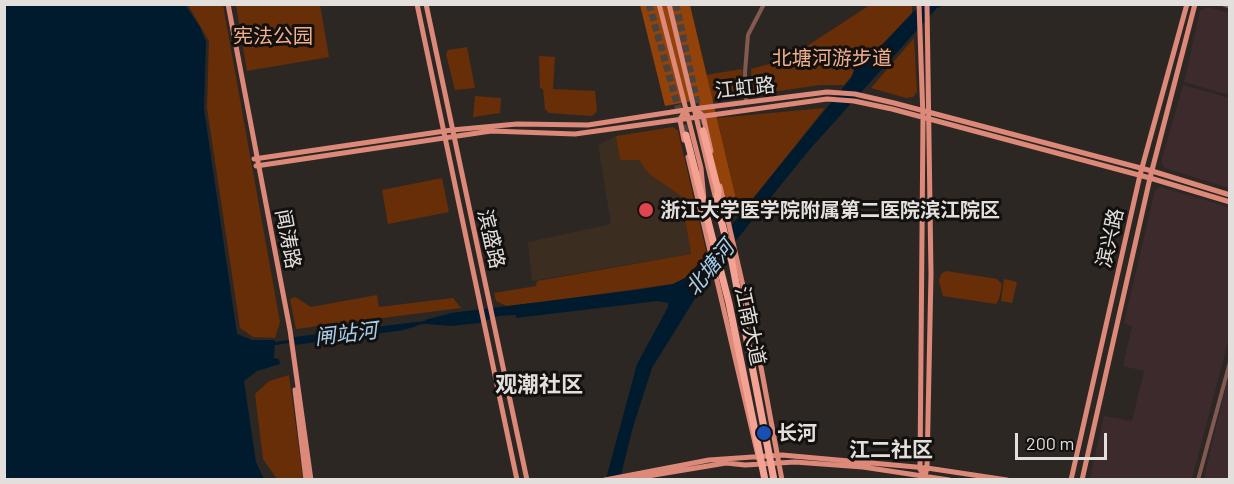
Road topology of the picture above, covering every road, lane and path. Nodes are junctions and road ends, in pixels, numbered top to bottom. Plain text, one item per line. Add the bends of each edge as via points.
1 (227, 4) edge
2 (417, 4) edge
3 (426, 4) edge
4 (659, 4) edge
5 (669, 4) edge
6 (764, 4) edge
7 (919, 4) edge
8 (927, 4) edge
9 (1186, 4) edge
10 (1195, 4) edge
11 (1222, 4) edge
12 (1230, 7) edge
13 (803, 99) junction
14 (746, 102) junction
15 (893, 106) junction
16 (696, 108) junction
17 (685, 110) junction
18 (922, 111) junction
19 (703, 116) junction
20 (927, 116) junction
21 (696, 117) junction
22 (688, 119) junction
23 (680, 120) junction
24 (452, 130) junction
25 (442, 131) junction
26 (703, 131) tunnel mouth
27 (686, 135) tunnel mouth
28 (453, 137) junction
29 (443, 138) junction
30 (256, 158) junction
31 (257, 165) junction
32 (1142, 168) junction
33 (1152, 171) junction
34 (1140, 175) junction
35 (1150, 178) junction
36 (1230, 195) edge
37 (702, 196) junction
38 (1230, 202) edge
39 (720, 208) junction
40 (705, 218) junction
41 (1229, 363) edge
42 (294, 375) junction
43 (769, 460) junction
44 (927, 468) junction
45 (920, 469) junction
46 (647, 473) junction
47 (924, 478) edge
48 (306, 480) edge
49 (311, 480) edge
50 (518, 480) edge
51 (527, 480) edge
52 (605, 480) edge
53 (624, 480) edge
54 (765, 480) edge
55 (774, 480) edge
56 (782, 480) edge
57 (949, 480) edge
58 (1007, 480) edge
59 (1071, 480) edge
60 (1082, 480) edge
61 (1198, 480) edge

1 - 30 main road, 闻涛路
2 - 25 main road, 滨盛路
3 - 24 main road, 滨盛路
4 - 17 main road, 江南大道
5 - 16 main road, 江南大道
6 - 14 street via 748,35
7 - 18 main road
8 - 20 main road
9 - 32 main road, 滨兴路
10 - 33 main road, 滨兴路
11 - 12 street
13 - 14 main road, 江虹路
13 - 15 main road, 江虹路 via 827,92 855,94
13 - 19 main road, 江虹路
14 - 16 main road, 江虹路
15 - 18 main road, 江虹路
15 - 20 main road, 江虹路
16 - 17 main road, 江虹路
16 - 19 main road
16 - 21 main road, 江南大道
17 - 22 main road, 江南大道
17 - 23 main road
17 - 24 main road, 江虹路 via 588,125 517,124
18 - 20 main road
19 - 21 main road, 江虹路
19 - 39 main road
20 - 32 main road, 江虹路
20 - 34 main road, 江虹路
20 - 44 main road via 931,274
20 - 45 main road
21 - 22 main road, 江虹路
21 - 39 main road, 江南大道
22 - 23 main road, 江虹路
22 - 37 main road, 江南大道 via 701,168
23 - 28 main road, 江虹路 via 575,134 502,130
23 - 40 main road
24 - 25 main road, 江虹路
24 - 28 main road, 滨盛路
25 - 29 main road, 滨盛路
25 - 30 main road, 江虹路
26 - 39 highway
27 - 37 highway
28 - 29 main road, 江虹路
28 - 51 main road, 滨盛路
29 - 31 main road, 江虹路
29 - 50 main road, 滨盛路
30 - 31 main road, 闻涛路
31 - 42 main road, 闻涛路
32 - 33 main road, 江虹路
32 - 34 main road, 滨兴路
33 - 35 main road, 滨兴路
33 - 36 main road, 江虹路
34 - 35 main road, 江虹路
34 - 59 main road, 滨兴路
35 - 38 main road, 江虹路
35 - 60 main road, 滨兴路
37 - 40 highway, 江南大道
39 - 43 highway, 江南大道 via 761,389
40 - 43 highway, 江南大道 via 746,399
41 - 61 street
42 - 48 main road, 闻涛路
42 - 49 main road, 闻涛路
43 - 45 main road via 813,456
43 - 46 main road
43 - 47 main road via 863,467
43 - 54 highway, 江南大道
43 - 55 highway, 江南大道
43 - 56 main road
44 - 45 main road
44 - 47 main road
44 - 58 main road
45 - 47 main road
46 - 52 main road
46 - 53 main road
47 - 57 main road

